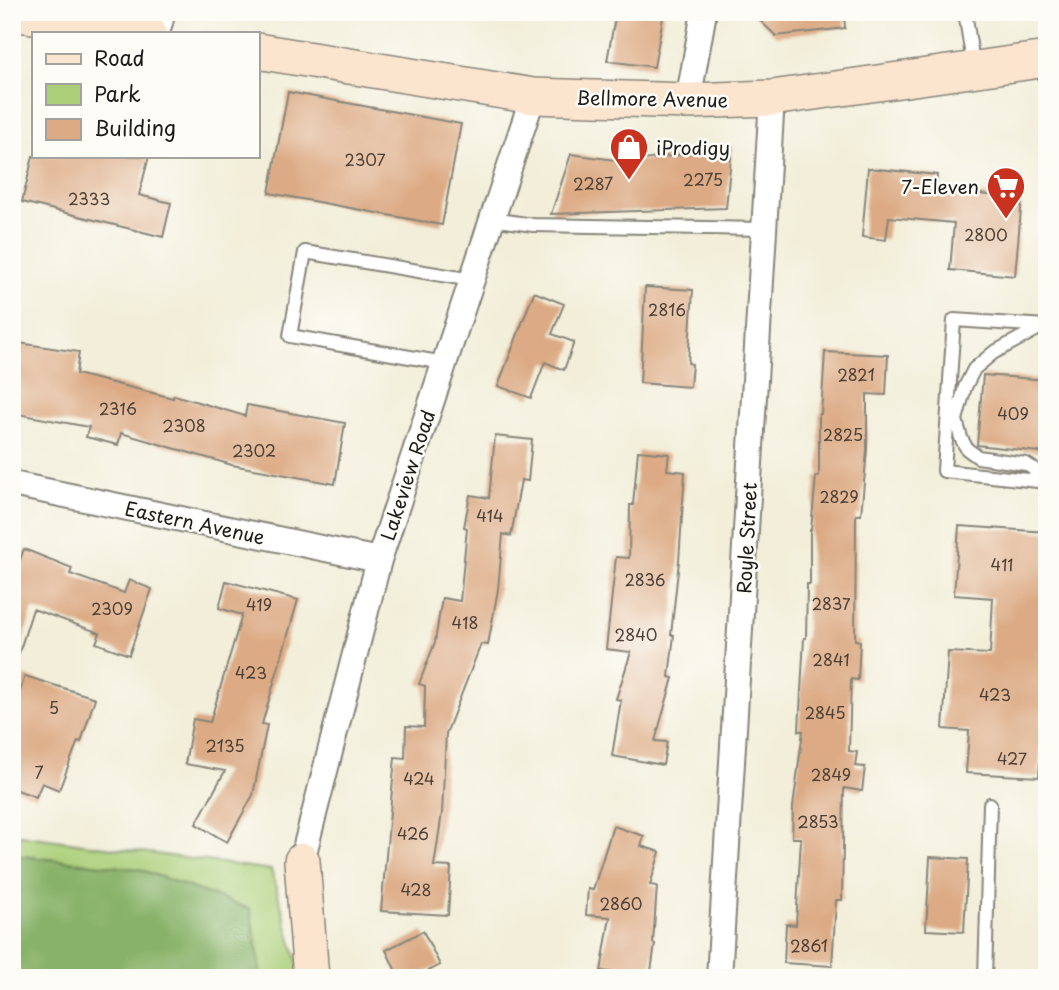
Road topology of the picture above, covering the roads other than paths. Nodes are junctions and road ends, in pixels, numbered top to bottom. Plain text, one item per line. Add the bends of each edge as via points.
1 (163, 12) edge
2 (704, 12) edge
3 (965, 12) edge
4 (12, 13) edge
5 (142, 32) edge
6 (157, 32) edge
7 (259, 51) edge
8 (1047, 59) edge
9 (974, 69) junction
10 (533, 96) junction
11 (772, 98) junction
12 (688, 101) junction
13 (492, 219) junction
14 (764, 229) junction
15 (472, 280) junction
16 (1045, 326) edge
17 (444, 363) junction
18 (1047, 480) edge
19 (12, 484) edge
20 (379, 560) junction
21 (990, 804) dead end
22 (302, 861) joint
23 (311, 978) edge
24 (719, 978) edge
25 (985, 978) edge

1 - 6 street
2 - 12 street
3 - 9 lane
4 - 5 main road
7 - 10 main road, Bellmore Avenue
8 - 9 main road, Bellmore Avenue
9 - 11 main road, Bellmore Avenue
10 - 12 main road, Bellmore Avenue
10 - 13 street, Lakeview Road
11 - 12 main road, Bellmore Avenue
11 - 14 street, Royle Street
13 - 14 lane via 533,225
13 - 15 street, Lakeview Road
14 - 24 street, Royle Street
15 - 17 street, Lakeview Road
15 - 17 lane via 305,252 290,336
16 - 18 lane via 993,353 974,369 956,420 967,449 978,457 1026,464
16 - 18 lane via 954,320 944,471
17 - 20 street, Lakeview Road
19 - 20 street, Eastern Avenue
20 - 22 street, Lakeview Road
21 - 25 lane
22 - 23 main road

